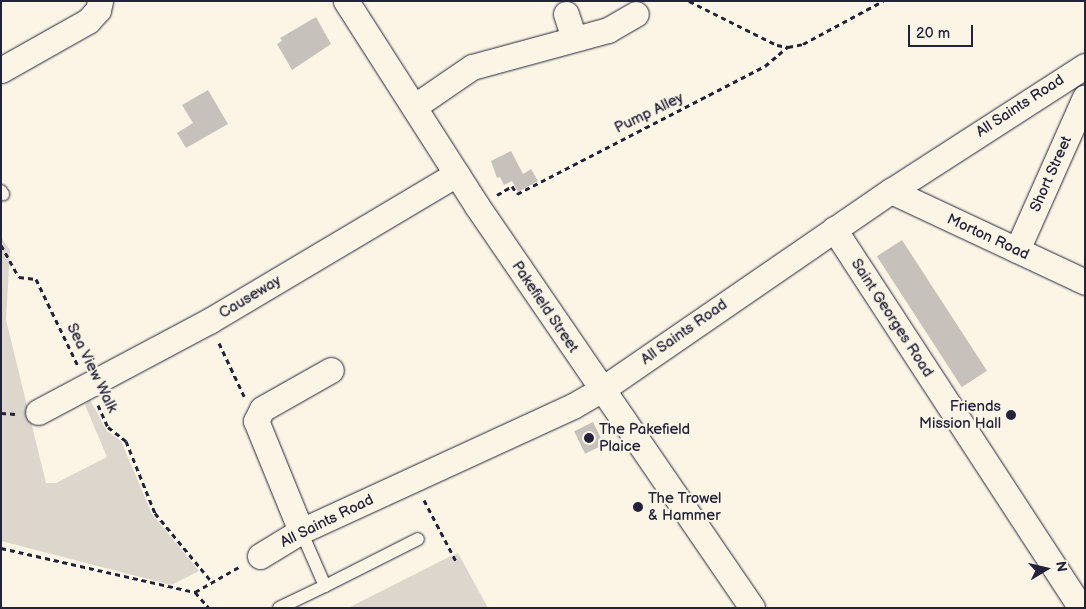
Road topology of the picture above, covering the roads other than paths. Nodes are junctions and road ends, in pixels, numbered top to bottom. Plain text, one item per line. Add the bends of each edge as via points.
1 (100, 1) edge
2 (346, 1) edge
3 (566, 14) dead end
4 (636, 14) dead end
5 (574, 39) junction
6 (1085, 66) edge
7 (1, 70) edge
8 (1085, 97) edge
9 (415, 106) junction
10 (457, 174) junction
11 (891, 191) junction
12 (834, 229) junction
13 (1017, 250) junction
14 (1085, 282) edge
15 (331, 370) dead end
16 (601, 390) junction
17 (38, 412) dead end
18 (301, 531) junction
19 (418, 539) dead end
20 (260, 556) road end
21 (325, 586) junction
22 (279, 608) edge
23 (752, 608) edge
24 (1082, 608) edge

1 - 7 street via 88,21
2 - 9 street, Pakefield Street
3 - 5 street
4 - 5 street via 608,30
5 - 9 street via 472,67
6 - 11 street, All Saints Road
8 - 13 street, Short Street
9 - 10 street, Pakefield Street
10 - 16 street, Pakefield Street
10 - 17 street, Causeway via 209,321
11 - 12 street, All Saints Road
11 - 13 street, Morton Road
12 - 16 street, All Saints Road
12 - 24 street, Saint Georges Road
13 - 14 street, Morton Road
15 - 18 street via 262,409 256,421
16 - 18 street, All Saints Road via 573,406
16 - 23 street, Pakefield Street
18 - 20 street, All Saints Road
18 - 21 lane
19 - 21 lane
21 - 22 lane

